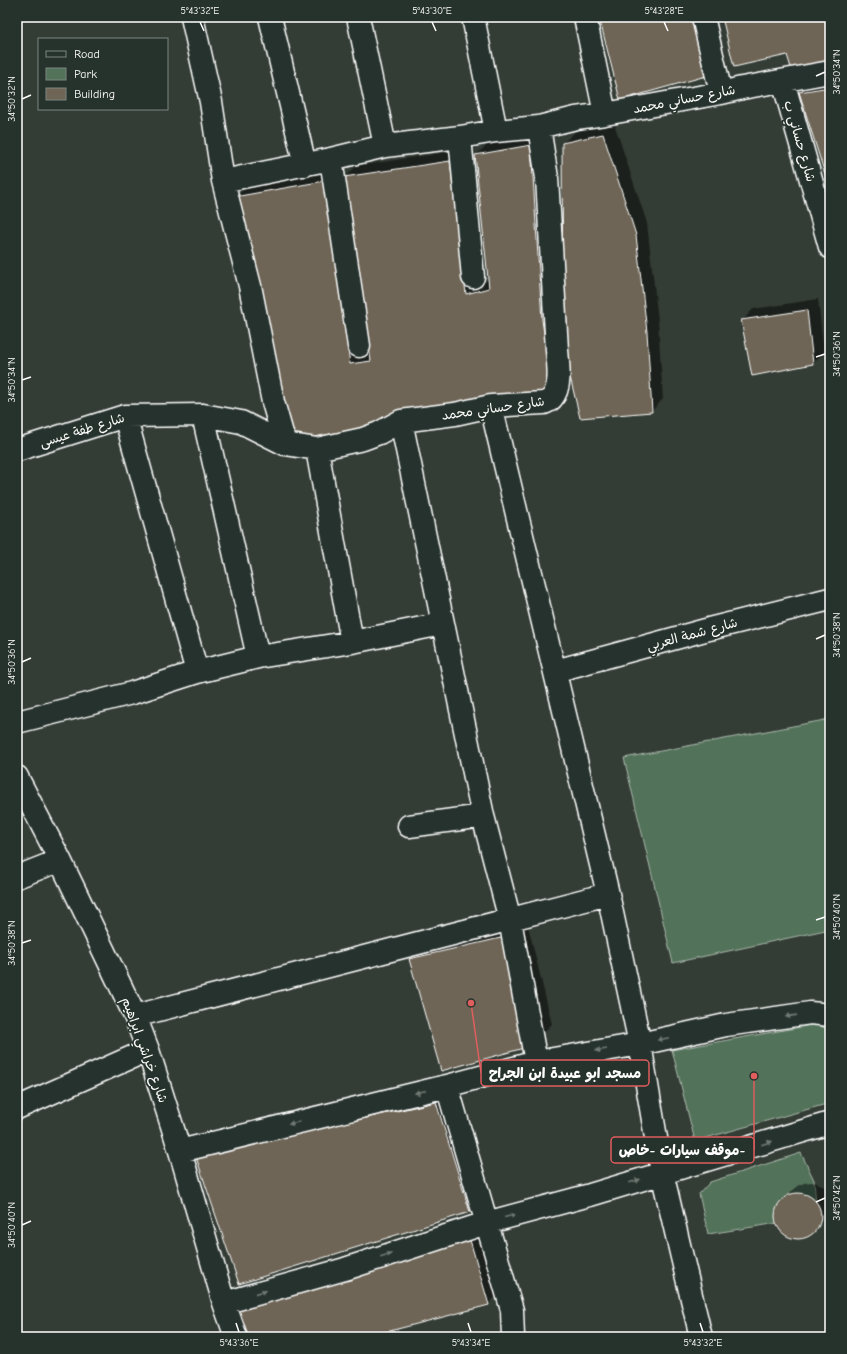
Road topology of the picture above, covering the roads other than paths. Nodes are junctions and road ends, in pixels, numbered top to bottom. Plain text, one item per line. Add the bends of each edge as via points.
1 (192, 17) edge
2 (270, 17) edge
3 (358, 17) edge
4 (473, 17) edge
5 (585, 17) edge
6 (703, 17) edge
7 (830, 72) edge
8 (783, 81) junction
9 (721, 93) junction
10 (605, 114) junction
11 (539, 127) junction
12 (496, 131) junction
13 (460, 137) junction
14 (386, 146) junction
15 (331, 159) junction
16 (305, 165) junction
17 (223, 181) junction
18 (830, 247) edge
19 (473, 277) dead end
20 (359, 346) dead end
21 (491, 406) junction
22 (203, 415) junction
23 (125, 416) junction
24 (401, 421) junction
25 (285, 444) junction
26 (317, 449) junction
27 (17, 450) edge
28 (830, 599) edge
29 (442, 624) junction
30 (352, 642) junction
31 (258, 657) junction
32 (555, 671) junction
33 (197, 672) junction
34 (17, 722) edge
35 (17, 777) edge
36 (483, 816) junction
37 (409, 826) dead end
38 (60, 860) junction
39 (17, 877) edge
40 (608, 894) junction
41 (510, 920) junction
42 (830, 1015) edge
43 (135, 1016) junction
44 (640, 1044) junction
45 (148, 1050) junction
46 (536, 1062) junction
47 (447, 1086) junction
48 (17, 1108) edge
49 (830, 1123) edge
50 (180, 1151) junction
51 (662, 1173) junction
52 (486, 1223) junction
53 (224, 1303) junction
54 (236, 1337) edge
55 (513, 1337) edge
56 (701, 1337) edge

1 - 17 street via 211,102
2 - 16 street
3 - 14 street
4 - 12 street
5 - 10 street
6 - 9 street
7 - 8 street, شارع حساني محمد
8 - 9 street, شارع حساني محمد
8 - 18 street, شارع حساني ب
9 - 10 street, شارع حساني محمد
10 - 11 street, شارع حساني محمد
11 - 12 street, شارع حساني محمد
11 - 21 street, شارع حساني محمد via 547,178 558,378 556,392 552,400 544,403
12 - 13 street, شارع حساني محمد
13 - 14 street, شارع حساني محمد
13 - 19 street
14 - 15 street, شارع حساني محمد
15 - 16 street, شارع حساني محمد
15 - 20 street
16 - 17 street, شارع حساني محمد
17 - 25 street via 250,286 273,402
21 - 24 street, شارع حساني محمد
21 - 32 street
22 - 23 street, شارع طفة عيسى
22 - 25 street, شارع طفة عيسى via 241,422
22 - 31 street
23 - 27 street, شارع طفة عيسى
23 - 33 street
24 - 26 street, شارع حساني محمد via 363,439
24 - 29 street
25 - 26 street, شارع حساني محمد
26 - 30 street
28 - 32 street, شارع شمة العربي
29 - 30 street
29 - 36 street
30 - 31 street
31 - 33 street
32 - 40 street
33 - 34 street via 132,693
35 - 38 street, شارع خراشي ابراهيم
36 - 37 street
36 - 41 street
38 - 39 street
38 - 43 street, شارع خراشي ابراهيم
40 - 41 street
40 - 44 street
41 - 43 street
41 - 46 street
42 -> 44 street via 810,1013 734,1024
43 - 45 street, شارع خراشي ابراهيم
44 -> 46 street
44 - 51 street
45 - 48 street
45 - 50 street, شارع خراشي ابراهيم
46 - 47 street
47 -> 50 street
47 - 52 street
51 -> 49 street
50 - 53 street, شارع خراشي ابراهيم
52 -> 51 street
51 - 56 street
53 -> 52 street via 345,1269
52 - 55 street via 512,1310
53 - 54 street, شارع خراشي ابراهيم

